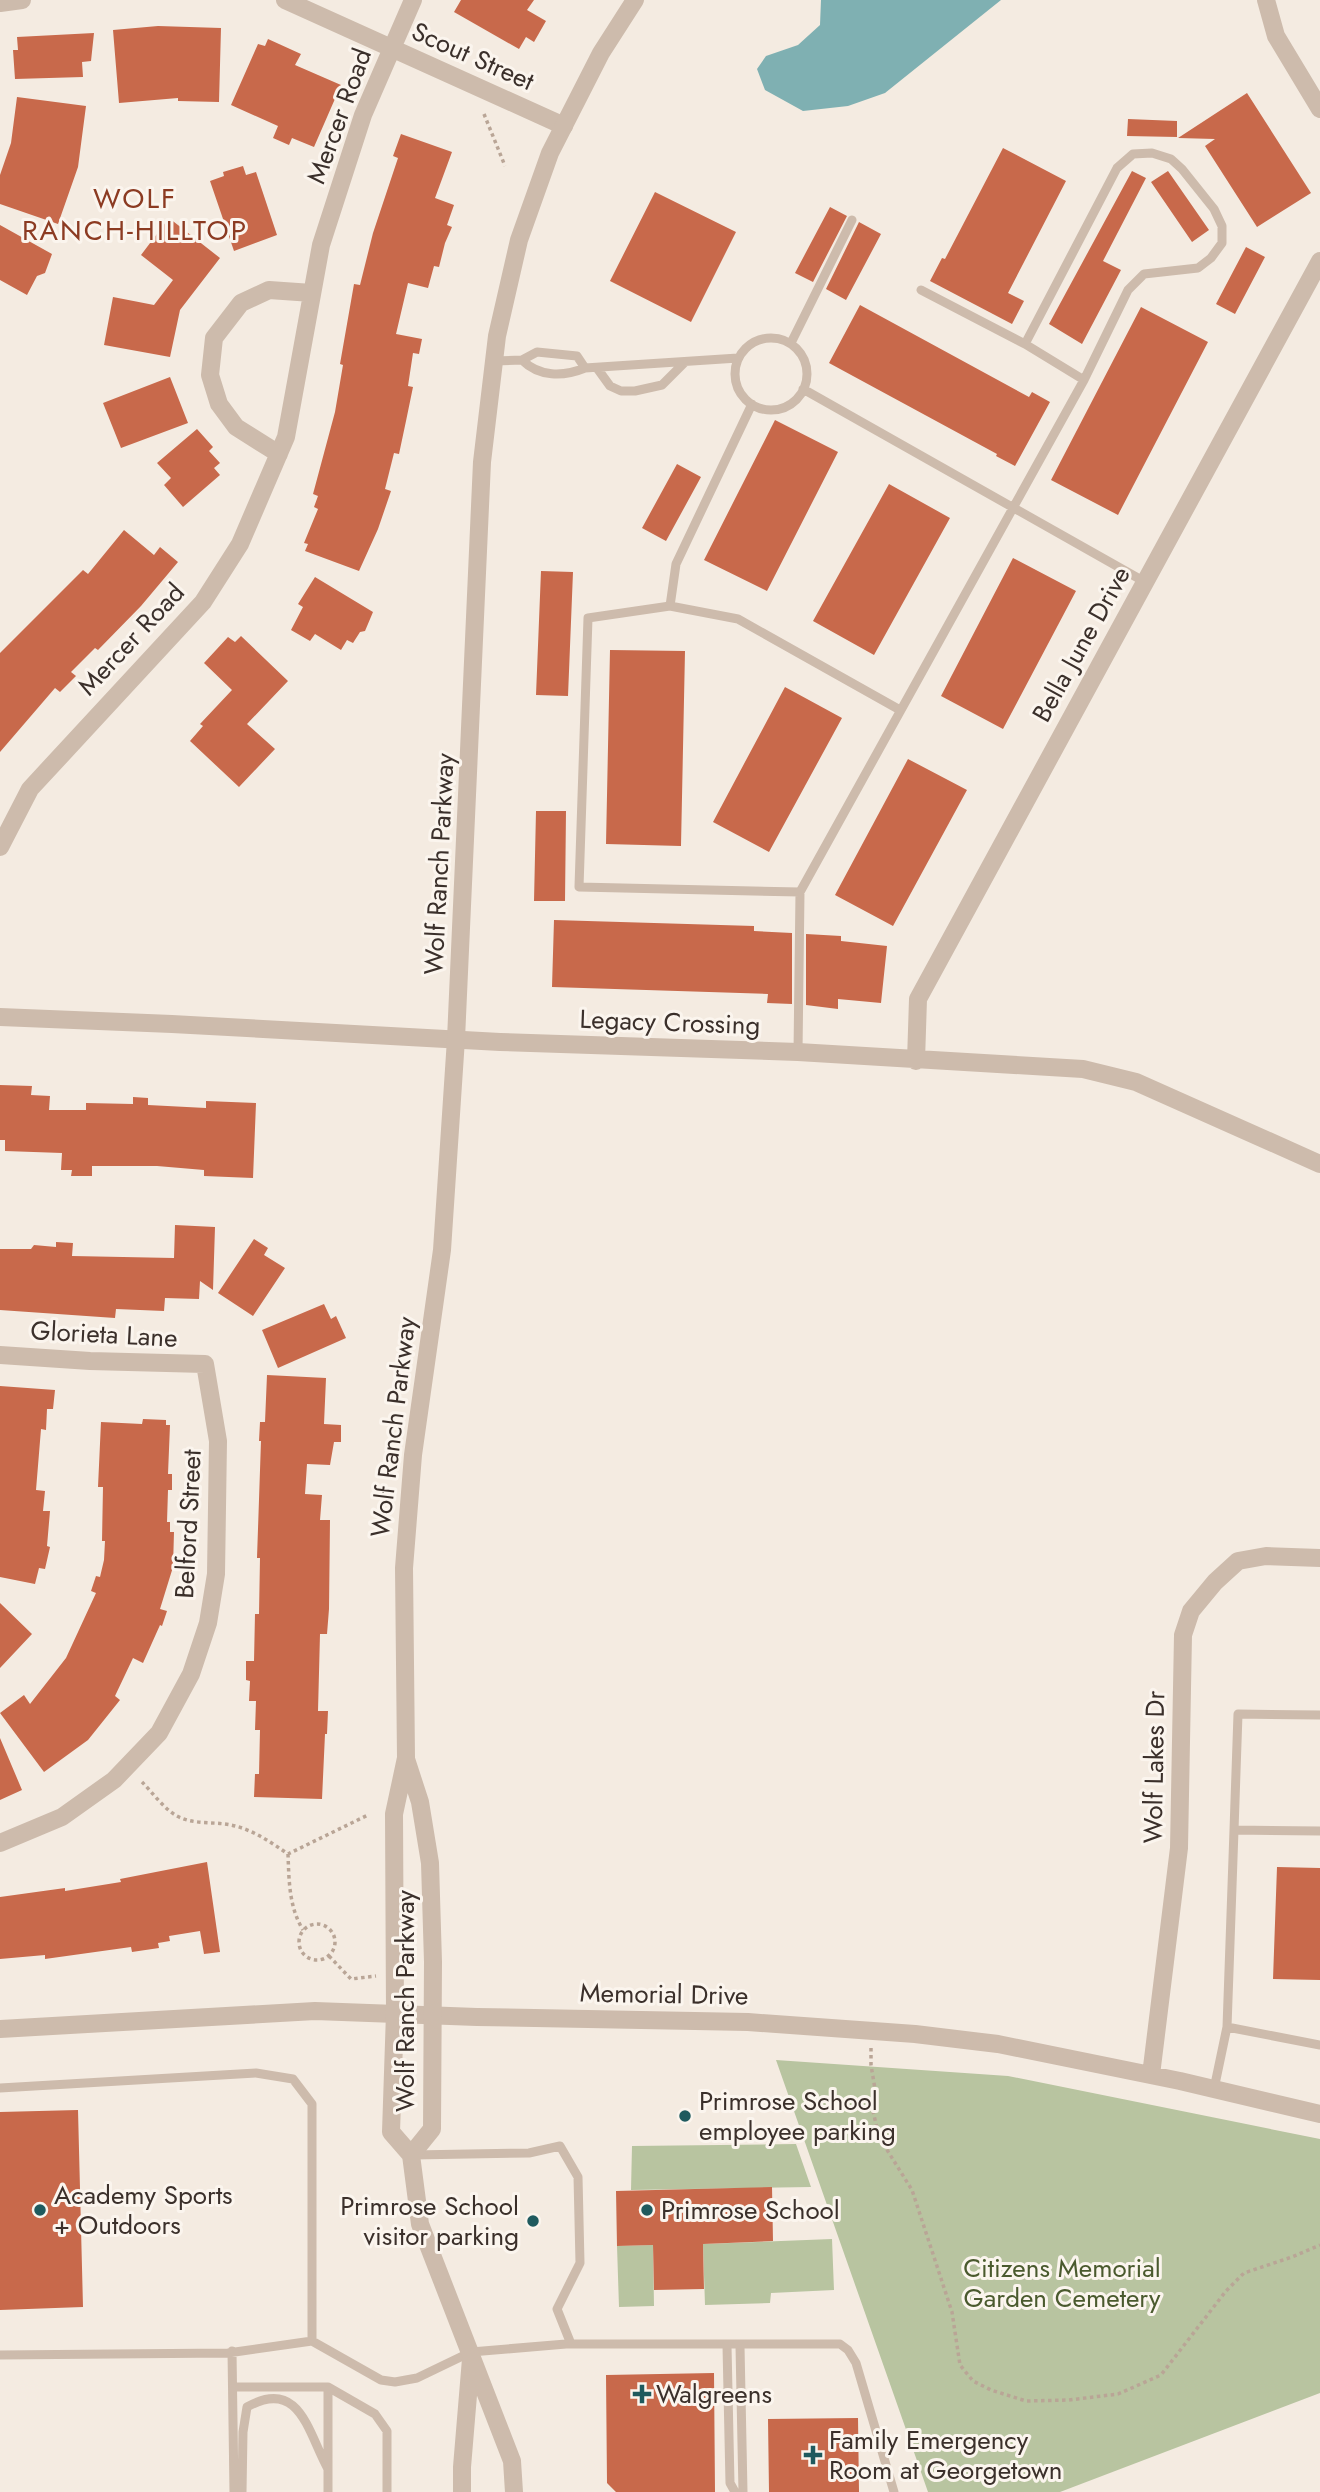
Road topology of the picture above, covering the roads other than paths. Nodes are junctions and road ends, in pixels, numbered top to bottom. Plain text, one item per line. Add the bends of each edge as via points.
1 (22, 0) edge
2 (285, 0) edge
3 (413, 0) edge
4 (635, 0) edge
5 (1266, 0) edge
6 (0, 3) edge
7 (391, 48) junction
8 (1320, 109) edge
9 (564, 126) junction
10 (852, 220) dead end
11 (1320, 261) edge
12 (921, 290) dead end
13 (312, 293) junction
14 (791, 343) junction
15 (1025, 344) junction
16 (738, 358) junction
17 (522, 360) junction
18 (494, 361) junction
19 (685, 362) junction
20 (585, 368) junction
21 (597, 368) junction
22 (1084, 380) junction
23 (803, 389) junction
24 (752, 404) junction
25 (279, 454) junction
26 (1013, 508) junction
27 (1145, 582) junction
28 (670, 606) junction
29 (900, 710) junction
30 (0, 847) edge
31 (800, 892) junction
32 (0, 1017) edge
33 (456, 1039) junction
34 (798, 1052) junction
35 (916, 1061) junction
36 (1320, 1164) edge
37 (0, 1355) edge
38 (205, 1364) joint
39 (1320, 1558) edge
40 (1320, 1715) edge
41 (406, 1758) junction
42 (1234, 1830) junction
43 (1320, 1831) edge
44 (0, 1843) edge
45 (395, 2013) junction
46 (433, 2015) junction
47 (1227, 2027) junction
48 (0, 2029) edge
49 (1320, 2045) edge
50 (1151, 2075) junction
51 (0, 2088) edge
52 (1214, 2089) junction
53 (1320, 2114) edge
54 (411, 2155) junction
55 (312, 2341) junction
56 (571, 2344) junction
57 (727, 2346) junction
58 (740, 2346) junction
59 (232, 2351) junction
60 (471, 2352) junction
61 (0, 2355) edge
62 (233, 2387) junction
63 (328, 2387) junction
64 (328, 2469) junction
65 (234, 2492) edge
66 (242, 2492) edge
67 (328, 2492) edge
68 (387, 2492) edge
69 (462, 2492) edge
70 (514, 2492) edge
71 (735, 2492) edge
72 (743, 2492) edge
73 (894, 2492) edge

1 - 6 street
2 - 7 street, Scout Street
3 - 7 street, Mercer Road
4 - 9 street, Wolf Ranch Parkway via 601,53
5 - 8 street via 1276,36
7 - 9 street, Scout Street
7 - 13 street, Mercer Road via 363,115 321,245
9 - 18 street, Wolf Ranch Parkway via 519,240
10 - 14 lane
11 - 27 street, Bella June Drive
12 - 15 lane
13 - 25 street, Mercer Road
13 - 25 street via 269,290 241,303 214,338 211,375 219,404 236,427
14 - 16 lane via 767,338 755,341
14 - 23 lane via 805,362
15 - 22 lane
15 - 22 lane via 1117,168 1133,154 1171,159 1213,209 1222,226 1222,243 1198,268 1144,274 1128,290
16 - 19 lane
16 - 24 lane via 736,383
17 - 18 lane
17 - 20 lane via 533,371 569,375
17 - 20 lane via 537,352 577,356
18 - 33 street, Wolf Ranch Parkway via 482,462
19 - 21 lane
19 - 21 lane via 662,385 635,391 610,386
20 - 21 lane
22 - 26 lane
23 - 24 lane via 792,404 781,408 769,410
23 - 26 lane
24 - 28 lane via 676,564
25 - 30 street, Mercer Road via 240,544 202,602 30,789
26 - 27 lane
26 - 29 lane
27 - 35 street, Bella June Drive via 918,999
28 - 29 lane via 738,619
28 - 31 lane via 588,618 579,887
29 - 31 lane
31 - 34 lane
32 - 33 street, Legacy Crossing
33 - 34 street, Legacy Crossing
33 - 41 street, Wolf Ranch Parkway via 442,1251 413,1455 404,1568
34 - 35 street, Legacy Crossing
35 - 36 street, Legacy Crossing via 1083,1069 1136,1082
37 - 38 street, Glorieta Lane
38 - 44 street, Belford Street via 218,1441 216,1574 208,1623 191,1674 159,1733 114,1780 62,1817
39 - 50 street, Wolf Lakes Dr via 1266,1556 1238,1561 1191,1611 1183,1635 1179,1848
40 - 42 lane via 1238,1714
41 - 45 street, Wolf Ranch Parkway via 394,1814
41 - 46 street, Wolf Ranch Parkway via 420,1802 430,1863
42 - 43 lane
42 - 47 lane
45 - 46 street, Memorial Drive
45 - 48 street, Memorial Drive via 315,2011
45 - 54 street, Wolf Ranch Parkway via 391,2132
46 - 50 street, Memorial Drive via 748,2022 872,2031 998,2044
46 - 54 street, Wolf Ranch Parkway via 432,2129
47 - 49 lane
47 - 52 lane
50 - 52 street, Memorial Drive
51 - 55 lane via 256,2073 293,2079 312,2104
52 - 53 street, Memorial Drive
54 - 56 lane via 528,2153 560,2146 578,2177 580,2263 556,2309
54 - 60 street, Wolf Ranch Parkway via 420,2224
55 - 59 lane
55 - 60 lane via 381,2380 395,2382 417,2378
56 - 57 lane
56 - 60 lane
57 - 58 lane
57 - 71 lane via 730,2483
58 - 72 lane
58 - 73 lane via 840,2344 848,2350 856,2363
59 - 61 lane
59 - 62 lane
60 - 69 street, Wolf Ranch Parkway
60 - 70 street, Wolf Ranch Parkway via 512,2461
62 - 63 lane
62 - 65 lane
63 - 64 lane
63 - 68 lane via 375,2414 387,2431
64 - 66 lane via 304,2417 285,2400 263,2398 247,2407
64 - 67 lane

